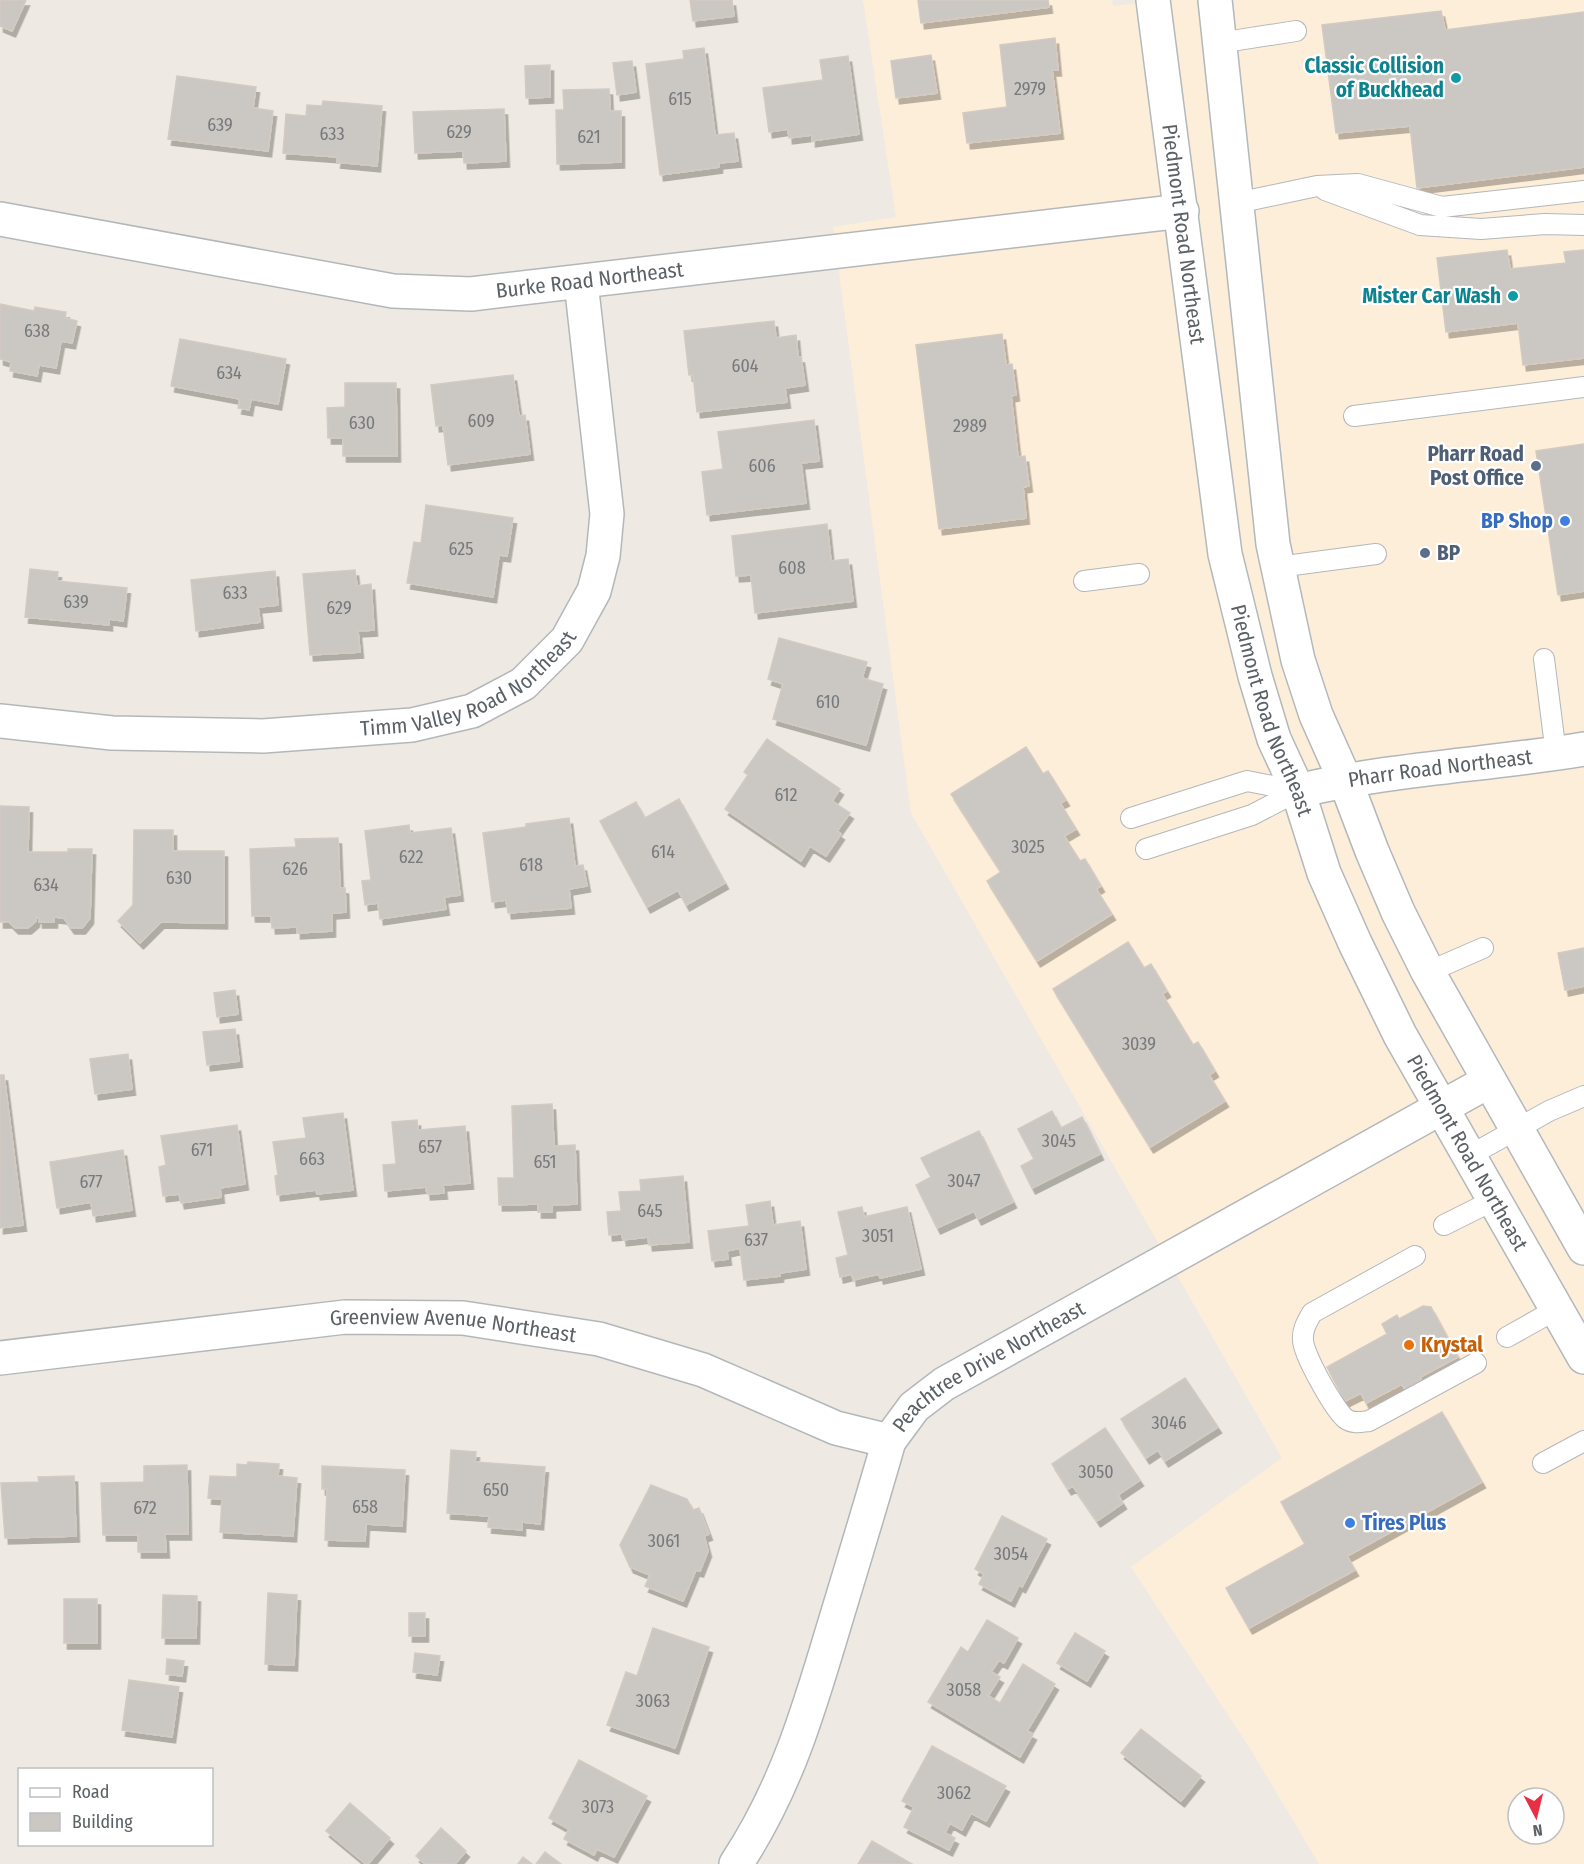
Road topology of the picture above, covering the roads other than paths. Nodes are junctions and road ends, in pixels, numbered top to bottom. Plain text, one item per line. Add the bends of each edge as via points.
1 (1153, 0) edge
2 (1215, 0) edge
3 (1296, 31) dead end
4 (1220, 43) junction
5 (1317, 186) junction
6 (1584, 191) edge
7 (1237, 203) junction
8 (1182, 211) junction
9 (0, 219) edge
10 (1584, 225) edge
11 (581, 282) junction
12 (1584, 387) edge
13 (1354, 416) dead end
14 (1376, 554) dead end
15 (1278, 567) junction
16 (1139, 574) dead end
17 (1084, 581) dead end
18 (1544, 659) dead end
19 (0, 721) edge
20 (1570, 752) edge
21 (1345, 780) junction
22 (1298, 791) junction
23 (1131, 818) dead end
24 (1146, 849) dead end
25 (1483, 948) dead end
26 (1428, 972) junction
27 (1490, 1081) junction
28 (1584, 1096) edge
29 (1441, 1108) junction
30 (1516, 1128) junction
31 (1469, 1156) junction
32 (1494, 1200) junction
33 (1444, 1225) dead end
34 (1584, 1248) edge
35 (1415, 1256) dead end
36 (1557, 1309) junction
37 (1507, 1337) dead end
38 (1584, 1357) edge
39 (0, 1358) edge
40 (1476, 1363) dead end
41 (889, 1441) junction
42 (1584, 1441) edge
43 (1543, 1463) dead end
44 (736, 1864) edge

1 - 8 street, Piedmont Road Northeast
2 - 4 street, Piedmont Road Northeast
3 - 4 lane
4 - 7 street, Piedmont Road Northeast
5 - 6 lane via 1358,184 1442,207
5 - 7 lane
5 - 10 lane via 1420,225 1481,229
7 - 15 street, Piedmont Road Northeast
8 - 11 street, Burke Road Northeast
8 - 22 street, Piedmont Road Northeast via 1225,554 1274,739
9 - 11 street, Burke Road Northeast via 393,291 471,294
11 - 19 street, Timm Valley Road Northeast via 607,514 603,556 594,591 567,640 523,684 472,711 412,725 263,736 112,733
12 - 13 lane
14 - 15 lane
15 - 21 street, Piedmont Road Northeast via 1298,660 1316,715
16 - 17 lane
18 - 20 lane
20 - 21 street, Pharr Road Northeast
21 - 22 street, Pharr Road Northeast
21 - 26 street, Piedmont Road Northeast via 1398,912
22 - 23 lane via 1247,781
22 - 24 lane via 1252,815
22 - 29 street, Piedmont Road Northeast via 1324,873 1355,943
25 - 26 lane
26 - 27 street, Piedmont Road Northeast
27 - 29 street, Peachtree Drive Northeast
27 - 30 street, Piedmont Road Northeast
28 - 30 lane
29 - 31 street, Piedmont Road Northeast
29 - 41 street, Peachtree Drive Northeast via 944,1384 914,1407
30 - 31 lane
30 - 34 street, Piedmont Road Northeast
31 - 32 street, Piedmont Road Northeast
32 - 33 lane
32 - 36 street, Piedmont Road Northeast
35 - 40 lane via 1312,1313 1303,1341 1306,1357 1334,1405 1345,1418 1357,1423 1369,1421
36 - 37 lane
36 - 38 street, Piedmont Road Northeast
39 - 41 street, Greenview Avenue Northeast via 345,1317 463,1318 599,1339 703,1370 836,1428
41 - 44 street, Peachtree Drive Northeast via 804,1727 780,1785
42 - 43 lane

